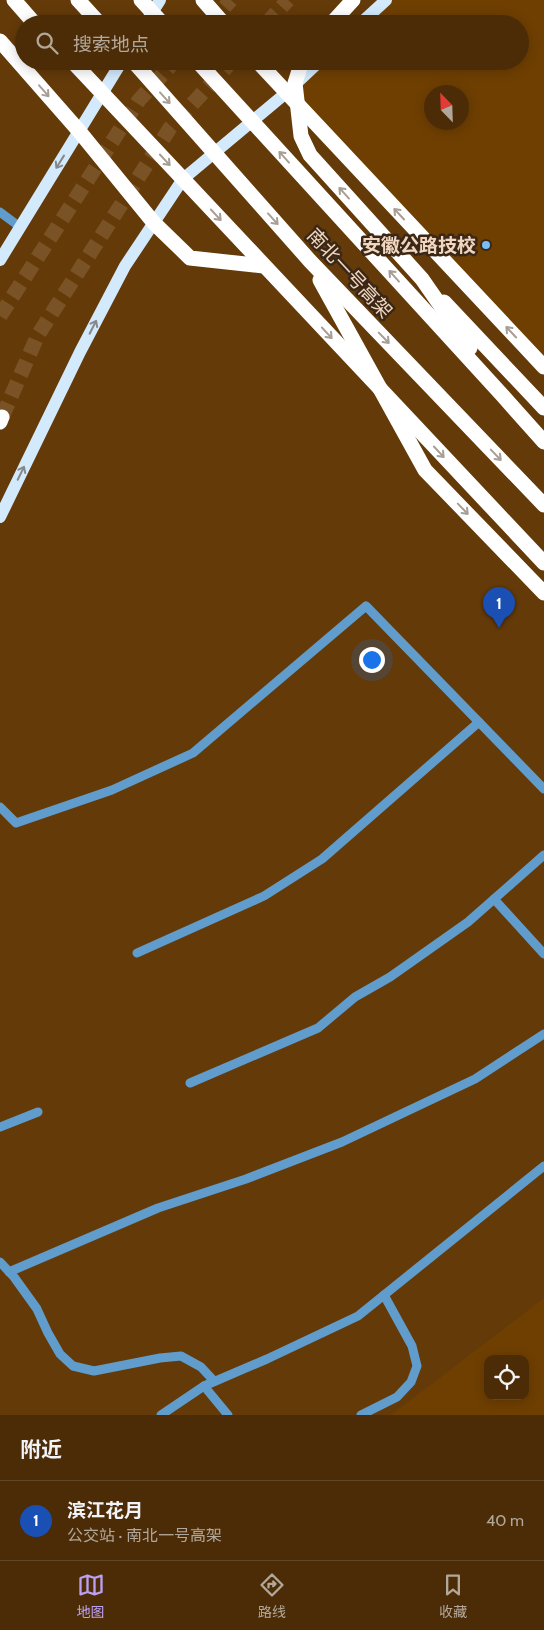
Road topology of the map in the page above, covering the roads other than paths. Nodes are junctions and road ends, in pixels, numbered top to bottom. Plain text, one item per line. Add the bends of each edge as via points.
1 (14, 0) edge
2 (78, 0) edge
3 (141, 0) edge
4 (160, 0) edge
5 (203, 0) edge
6 (353, 0) edge
7 (386, 0) edge
8 (27, 15) edge
9 (92, 15) edge
10 (151, 15) edge
11 (155, 15) edge
12 (216, 15) edge
13 (339, 15) edge
14 (370, 15) edge
15 (0, 41) edge
16 (15, 58) edge
17 (25, 70) edge
18 (81, 70) edge
19 (117, 70) edge
20 (141, 70) edge
21 (205, 70) edge
22 (265, 70) edge
23 (299, 70) edge
24 (311, 70) edge
25 (103, 93) junction
26 (286, 94) junction
27 (79, 131) junction
28 (183, 179) junction
29 (0, 212) edge
30 (154, 223) junction
31 (20, 228) junction
32 (0, 260) edge
33 (310, 261) junction
34 (264, 266) junction
35 (422, 279) junction
36 (544, 367) edge
37 (504, 396) junction
38 (544, 408) edge
39 (544, 442) edge
40 (544, 505) edge
41 (0, 517) edge
42 (544, 564) edge
43 (544, 593) edge
44 (479, 722) junction
45 (544, 789) edge
46 (0, 806) edge
47 (544, 855) edge
48 (494, 899) junction
49 (137, 953) dead end
50 (544, 954) edge
51 (544, 1034) edge
52 (190, 1083) dead end
53 (38, 1112) dead end
54 (0, 1127) edge
55 (544, 1166) edge
56 (0, 1262) edge
57 (9, 1272) junction
58 (384, 1295) junction
59 (214, 1381) junction
60 (204, 1386) junction
61 (161, 1415) edge
62 (228, 1415) edge
63 (361, 1415) edge

1 - 8 highway
2 - 9 highway
3 - 11 highway, bridge
4 - 10 main road
5 - 12 highway
6 - 13 highway
7 - 14 main road
15 -> 16 highway
17 -> 27 highway
18 - 25 highway
19 - 25 main road
20 -> 33 highway, 南北一号高架, bridge
37 -> 21 highway, 南北一号高架, bridge
22 - 26 highway
35 -> 23 highway, bridge via 310,155 301,136 295,83
24 - 26 main road
25 - 27 main road
25 -> 28 highway
26 - 28 main road
36 -> 26 highway
27 - 30 highway
27 -> 31 main road
28 - 30 main road
28 -> 34 highway
29 - 31 street
30 - 34 highway via 190,258
41 -> 30 main road via 125,266
31 - 32 main road
33 -> 40 highway, 南北一号高架, bridge
33 -> 43 highway, bridge via 426,470
34 -> 42 highway
35 - 37 highway, bridge
35 - 38 highway, bridge
37 - 39 highway, 南北一号高架, bridge
44 - 45 street
44 - 46 street via 366,606 193,753 112,790 16,823
44 - 49 street via 322,859 264,896
47 - 48 street
48 - 50 street
48 - 52 street via 468,922 390,977 355,997 318,1028
51 - 57 street via 476,1079 342,1142 158,1208
53 - 54 street
55 - 58 street
56 - 57 street
57 - 59 street via 37,1308 60,1354 73,1366 94,1371 182,1356
58 - 59 street via 358,1316
58 - 63 street via 412,1346 417,1366 411,1382 397,1397
59 - 60 street
60 - 61 street
60 - 62 street

